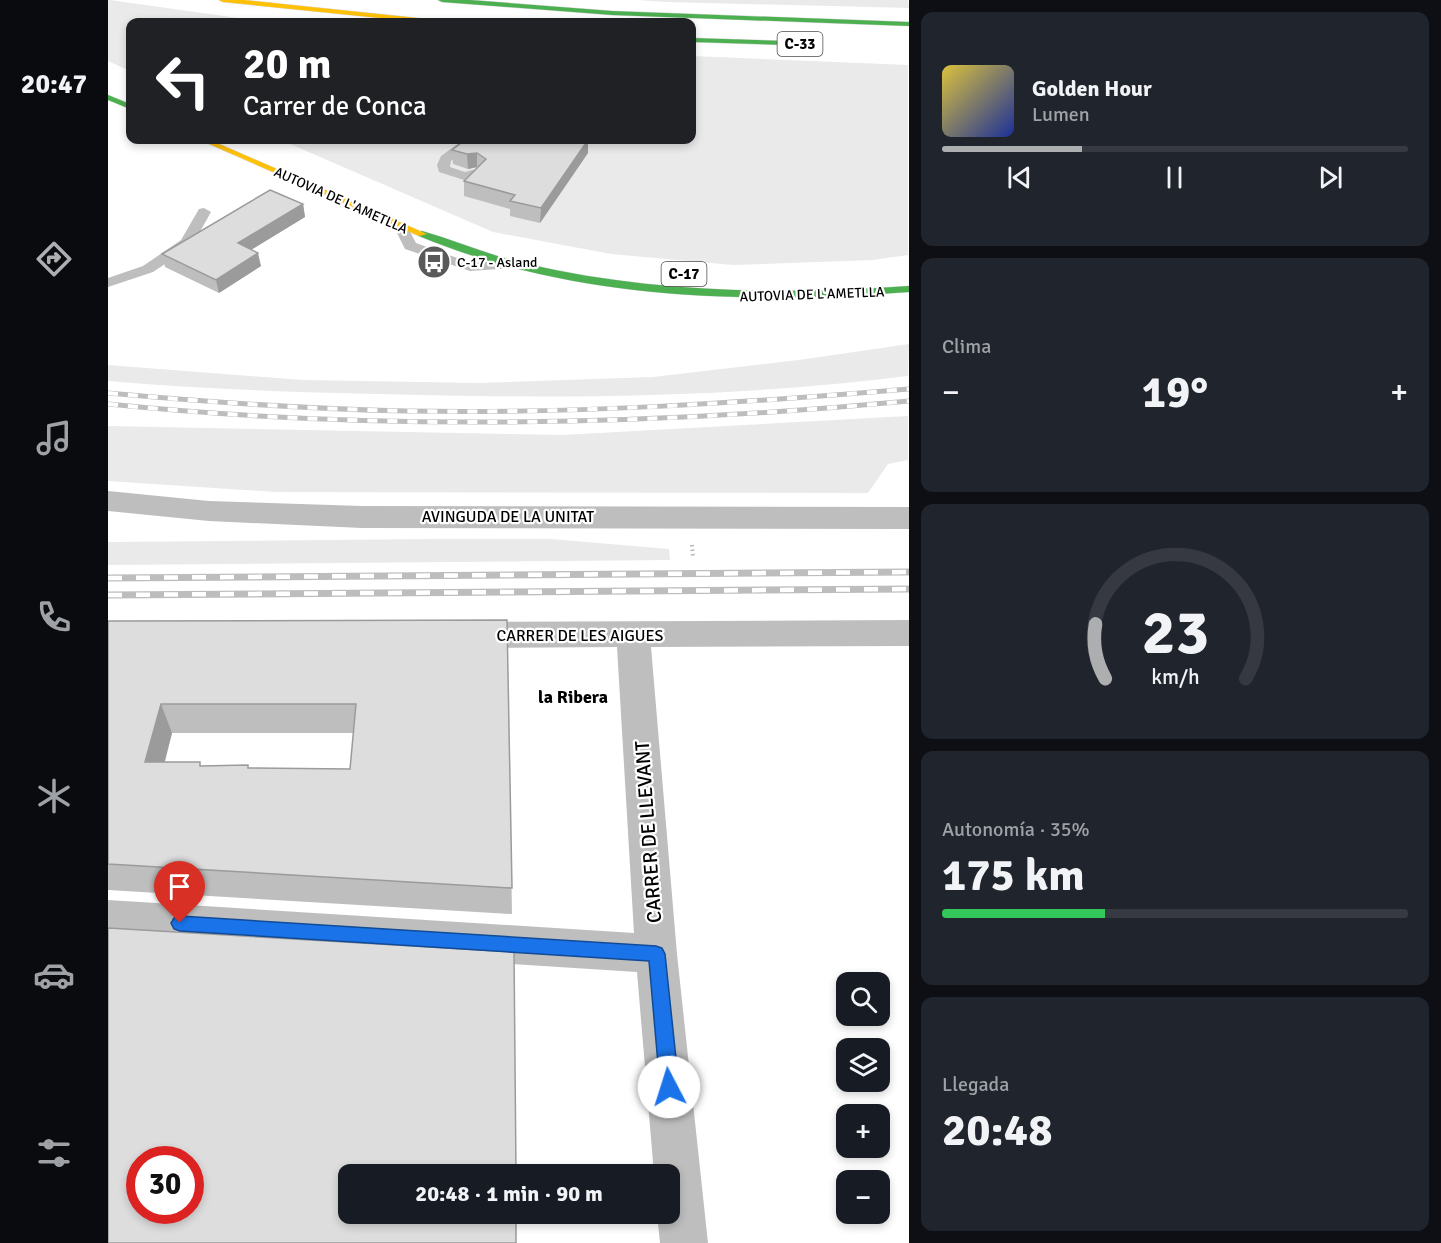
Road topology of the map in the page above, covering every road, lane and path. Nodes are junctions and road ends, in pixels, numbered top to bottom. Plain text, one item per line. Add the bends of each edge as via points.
1 (223, 0) edge
2 (442, 0) edge
3 (397, 18) edge
4 (909, 24) edge
5 (696, 40) edge
6 (798, 44) dead end
7 (108, 97) edge
8 (126, 105) edge
9 (213, 144) edge
10 (465, 144) edge
11 (476, 173) edge
12 (204, 212) dead end
13 (401, 227) joint
14 (512, 264) joint
15 (108, 283) edge
16 (909, 289) edge
17 (108, 501) edge
18 (909, 518) edge
19 (692, 544) dead end
20 (693, 557) dead end
21 (909, 633) edge
22 (430, 635) edge
23 (633, 635) junction
24 (108, 919) edge
25 (656, 954) junction
26 (684, 1243) edge

1 - 3 highway
2 - 4 highway, C-33 via 623,14
5 - 6 highway, C-33
7 - 8 highway
9 - 13 highway, AUTOVIA DE L'AMETLLA
10 - 11 lane via 442,165 464,176
12 - 15 lane via 186,243 148,269
13 - 14 lane via 410,246 470,267
14 - 16 highway, AUTOVIA DE L'AMETLLA / C-17 via 617,285 752,298
17 - 18 street, AVINGUDA DE LA UNITAT via 209,511 362,517
19 - 20 path
21 - 23 street, CARRER DE LES AIGUES
22 - 23 street, CARRER DE LES AIGUES
23 - 25 street, CARRER DE LLEVANT
24 - 25 street
25 - 26 street, CARRER DE LLEVANT

